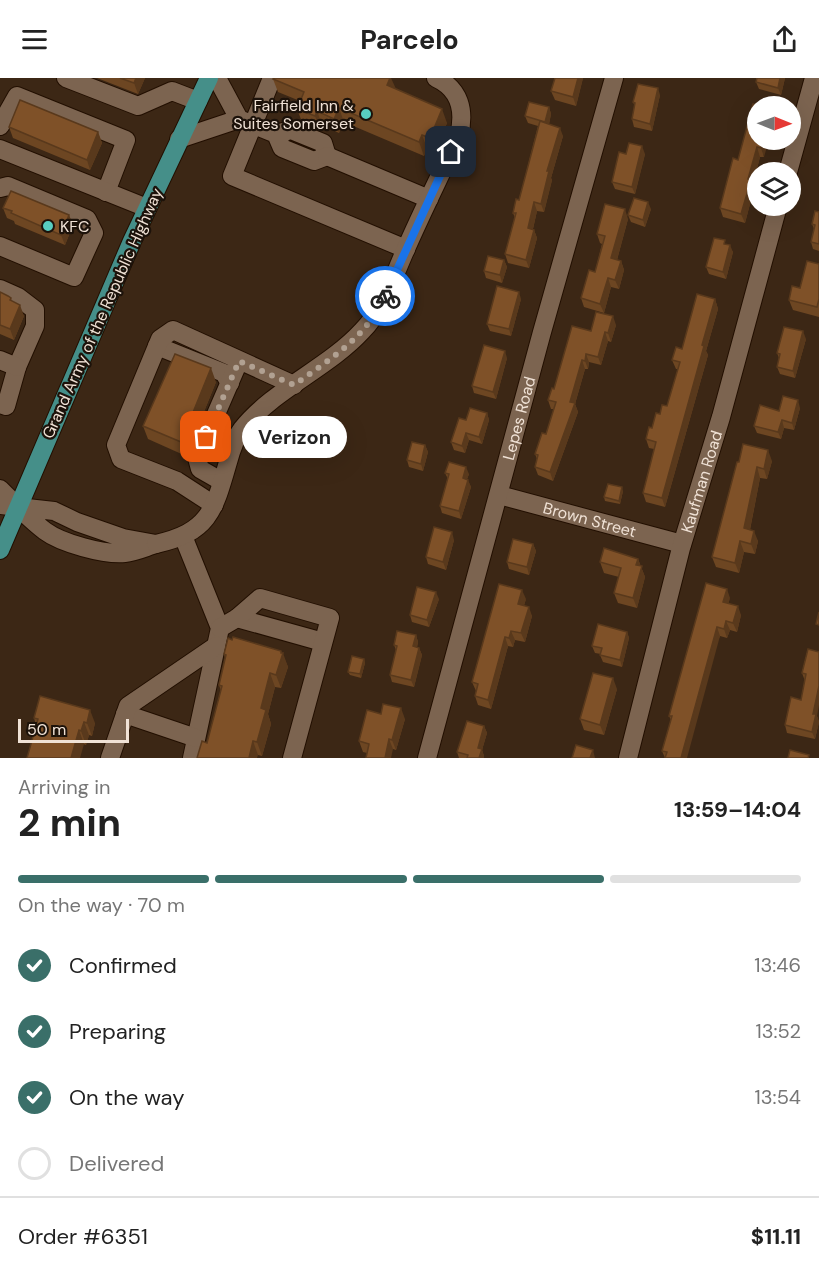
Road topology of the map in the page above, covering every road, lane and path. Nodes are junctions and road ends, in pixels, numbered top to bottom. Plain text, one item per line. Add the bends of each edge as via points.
1 (66, 78) edge
2 (209, 78) edge
3 (217, 78) edge
4 (272, 78) edge
5 (436, 78) edge
6 (614, 78) edge
7 (814, 78) edge
8 (170, 84) edge
9 (198, 101) junction
10 (246, 122) junction
11 (0, 126) edge
12 (179, 139) junction
13 (0, 149) edge
14 (791, 162) edge
15 (0, 188) edge
16 (106, 192) junction
17 (429, 200) junction
18 (147, 208) junction
19 (775, 216) edge
20 (0, 246) edge
21 (406, 249) junction
22 (0, 289) edge
23 (157, 346) junction
24 (239, 361) junction
25 (8, 363) edge
26 (230, 383) junction
27 (294, 385) junction
28 (0, 404) edge
29 (221, 481) junction
30 (0, 489) edge
31 (499, 495) junction
32 (0, 505) edge
33 (214, 505) junction
34 (18, 507) junction
35 (183, 537) junction
36 (682, 544) junction
37 (0, 550) edge
38 (237, 618) junction
39 (220, 627) junction
40 (323, 642) junction
41 (216, 646) junction
42 (125, 714) junction
43 (196, 738) junction
44 (110, 758) edge
45 (192, 758) edge
46 (292, 758) edge
47 (427, 758) edge
48 (628, 758) edge

1 - 8 street via 138,106
2 - 9 main road, Grand Army of the Republic Highway
3 - 10 street
4 - 10 street
5 - 17 street via 445,82 457,97 462,123
6 - 31 street, Lepes Road
7 - 14 street
8 - 9 street
9 - 12 main road, Grand Army of the Republic Highway
10 - 12 street
10 - 17 street via 276,134 282,148 314,161 327,156
10 - 21 street via 232,176
11 - 16 street via 17,96 126,140
12 - 18 main road, Grand Army of the Republic Highway
13 - 16 street
15 - 20 street via 8,186 87,219 94,233 74,276
16 - 18 street
17 - 21 street
18 - 34 main road, Grand Army of the Republic Highway
19 - 36 street, Kaufman Road
21 - 27 street via 382,303 364,330
22 - 25 street via 35,310 35,326
23 - 24 street via 173,330
23 - 26 street via 224,373
23 - 33 street via 116,445 121,459 177,481
24 - 26 street
24 - 27 street
25 - 28 street via 6,406
26 - 29 street via 197,459 200,469
27 - 29 street via 240,430
29 - 33 street
30 - 34 street
31 - 36 street, Brown Street
31 - 47 street, Lepes Road
32 - 34 street
33 - 35 street via 201,525
34 - 35 street via 54,511 123,538 156,544
34 - 37 main road, Grand Army of the Republic Highway
35 - 39 street
36 - 48 street, Kaufman Road
38 - 39 street
38 - 40 street
38 - 40 street via 260,598 330,618
39 - 41 street
40 - 46 street
41 - 42 street via 128,706
41 - 43 street
42 - 43 street
42 - 44 street
43 - 45 street

